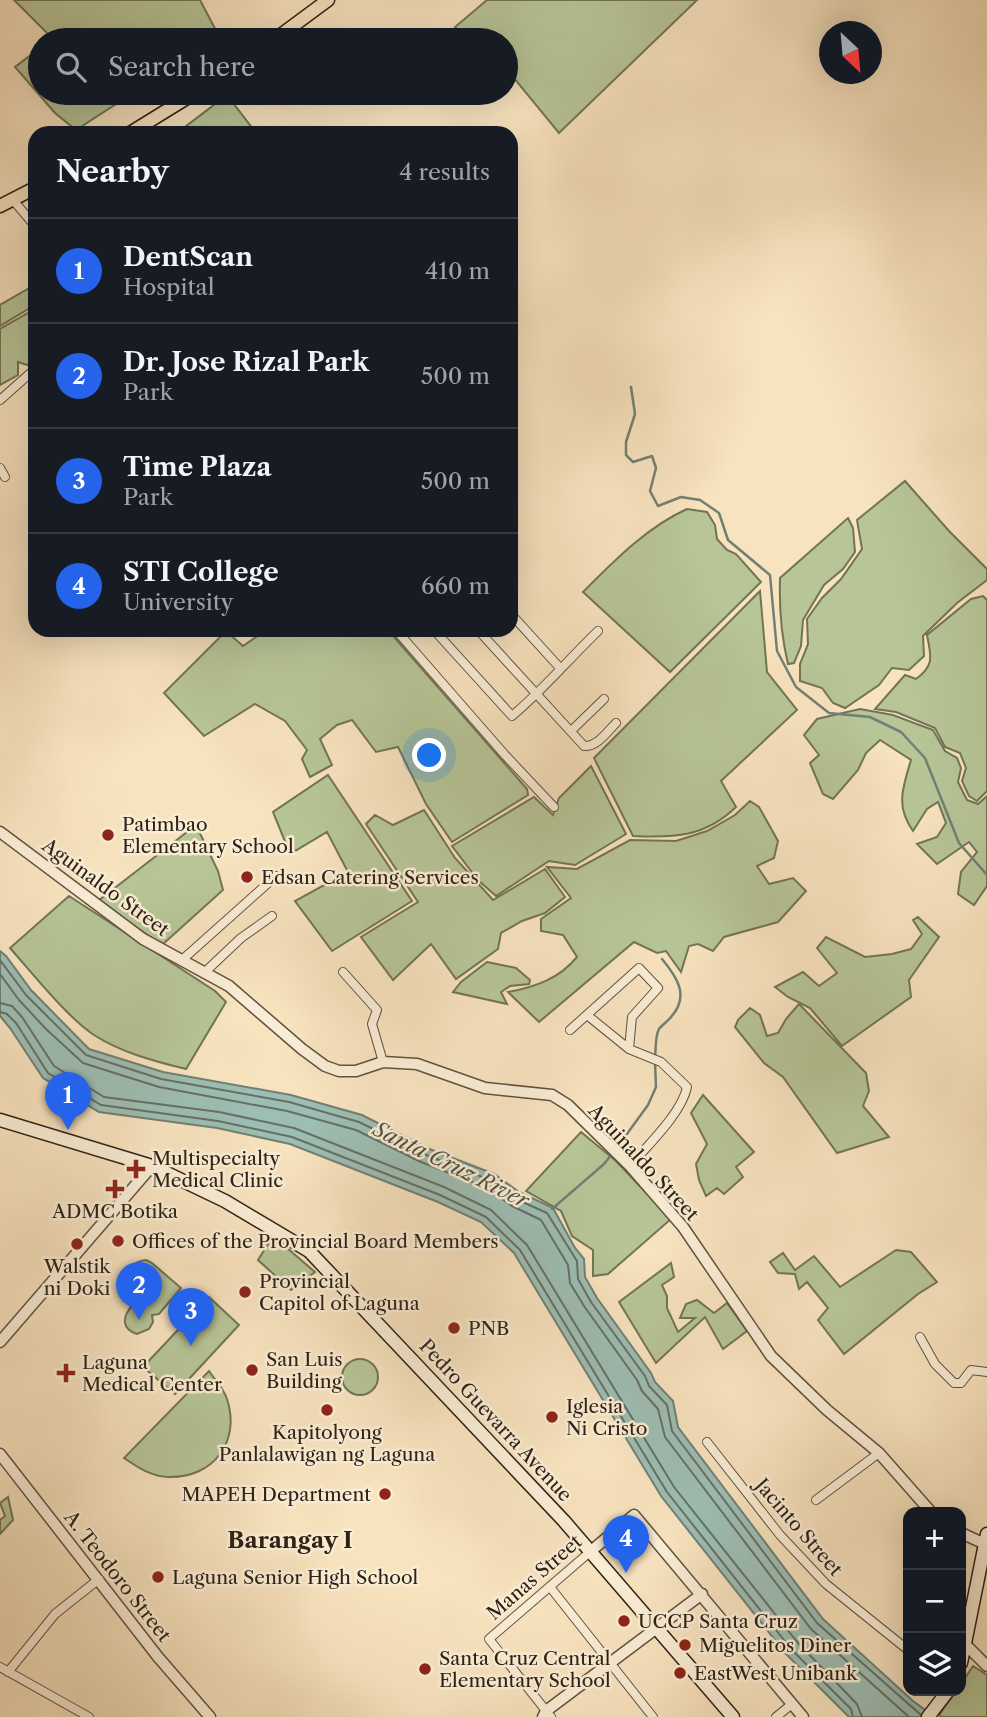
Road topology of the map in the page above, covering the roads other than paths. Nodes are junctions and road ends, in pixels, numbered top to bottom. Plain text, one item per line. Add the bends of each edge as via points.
1 (328, 0) edge
2 (290, 28) edge
3 (176, 105) edge
4 (141, 126) edge
5 (28, 192) edge
6 (13, 200) junction
7 (0, 206) edge
8 (28, 218) edge
9 (28, 375) edge
10 (0, 400) edge
11 (0, 468) edge
12 (5, 477) dead end
13 (518, 622) edge
14 (598, 631) dead end
15 (402, 637) edge
16 (440, 637) edge
17 (484, 637) edge
18 (560, 668) junction
19 (537, 695) junction
20 (604, 699) dead end
21 (615, 723) dead end
22 (571, 731) junction
23 (554, 807) dead end
24 (0, 832) edge
25 (275, 876) dead end
26 (272, 916) dead end
27 (183, 960) junction
28 (205, 972) junction
29 (344, 972) dead end
30 (587, 1015) junction
31 (570, 1030) dead end
32 (629, 1049) junction
33 (383, 1062) junction
34 (0, 1120) edge
35 (152, 1166) junction
36 (630, 1166) junction
37 (920, 1337) dead end
38 (0, 1342) edge
39 (987, 1372) edge
40 (707, 1442) dead end
41 (879, 1453) junction
42 (0, 1454) edge
43 (816, 1500) dead end
44 (927, 1507) edge
45 (966, 1534) edge
46 (986, 1539) edge
47 (591, 1551) junction
48 (99, 1579) junction
49 (550, 1587) junction
50 (702, 1594) junction
51 (658, 1627) junction
52 (966, 1645) joint
53 (903, 1646) edge
54 (610, 1663) junction
55 (987, 1666) edge
56 (4, 1670) edge
57 (944, 1696) edge
58 (792, 1704) junction
59 (546, 1715) edge
60 (89, 1717) edge
61 (210, 1717) edge
62 (653, 1717) edge
63 (733, 1717) edge
64 (776, 1717) edge
65 (803, 1717) edge
66 (928, 1717) edge

1 - 2 main road
3 - 4 main road
5 - 6 main road
6 - 7 main road
6 - 8 street
9 - 10 street
11 - 12 street
13 - 18 street
14 - 18 street
15 - 23 street
16 - 19 street via 512,716
17 - 19 street
18 - 19 street
19 - 22 street
20 - 22 street
21 - 22 street via 590,746 584,746
24 - 27 street, Aguinaldo Street via 143,939
25 - 27 street
26 - 28 street
27 - 28 street, Aguinaldo Street
28 - 33 street, Aguinaldo Street via 229,986 326,1066 356,1070
29 - 33 street via 377,1010 372,1024
30 - 31 street
30 - 32 street
30 - 32 street via 639,968 658,988 632,1017
32 - 36 street via 661,1062 687,1087 686,1095
33 - 36 street, Aguinaldo Street via 417,1065 485,1088 552,1095
34 - 35 main road, Pedro Guevarra Avenue
35 - 38 street
35 - 47 main road, Pedro Guevarra Avenue via 309,1251
36 - 41 street, Aguinaldo Street via 683,1227 771,1356
37 - 39 street via 935,1364 954,1384 961,1383 971,1370
40 - 53 street, Jacinto Street via 780,1535 826,1584
41 - 43 street
41 - 44 street, Aguinaldo Street
42 - 48 street, A. Teodoro Street
45 - 46 street
46 - 52 main road
47 - 49 street, Manas Street
47 - 50 street, Manas Street via 634,1515
47 - 51 main road, Pedro Guevarra Avenue
48 - 56 street via 55,1615
48 - 61 street, A. Teodoro Street
49 - 54 street
49 - 59 street, Manas Street via 489,1639
50 - 51 street
50 - 58 street
51 - 54 street
51 - 63 main road, Pedro Guevarra Avenue
52 - 55 street
54 - 59 street
54 - 62 street
56 - 60 street
57 - 66 main road
58 - 64 street
58 - 65 street

